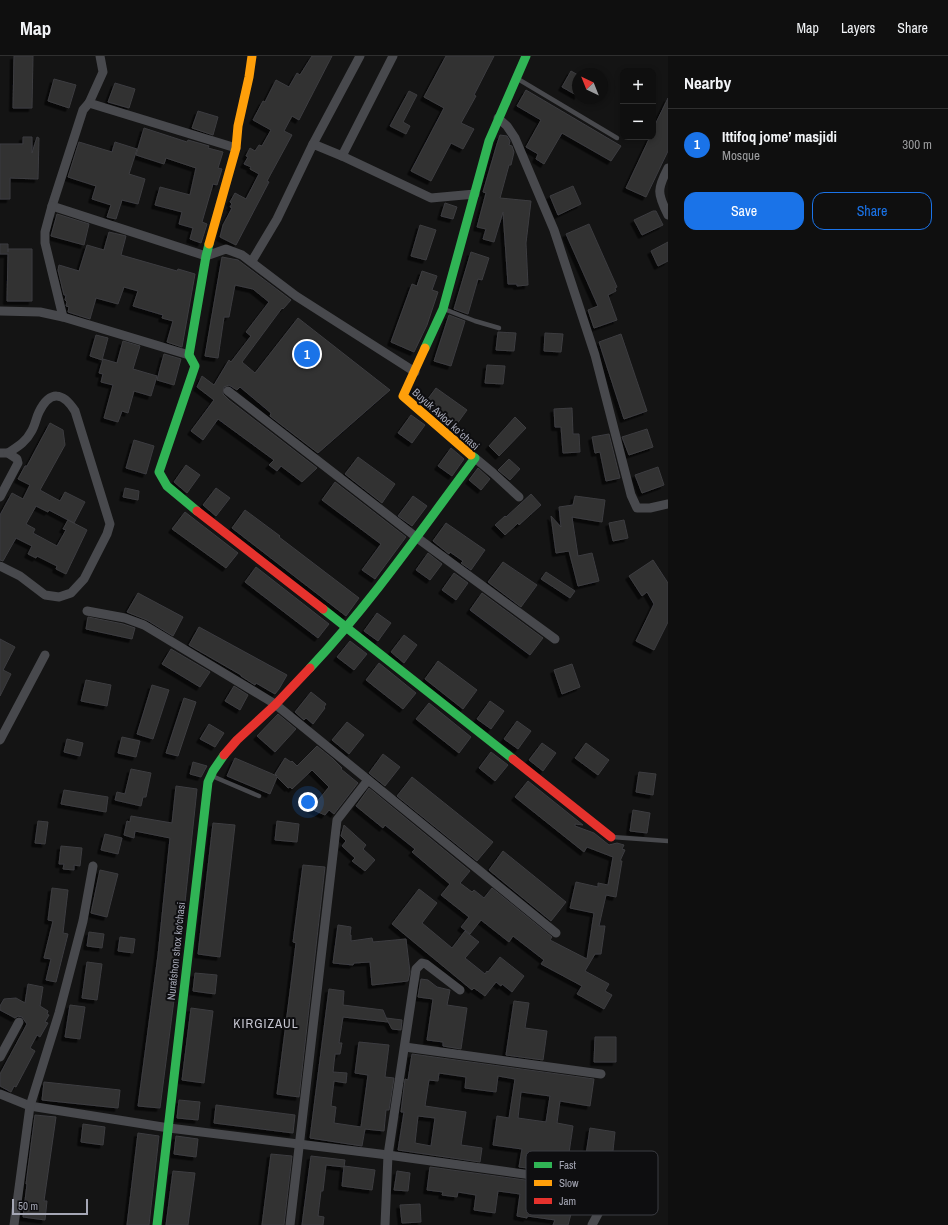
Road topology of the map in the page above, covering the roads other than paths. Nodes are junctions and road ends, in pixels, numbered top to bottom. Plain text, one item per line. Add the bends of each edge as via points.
1 (100, 56) edge
2 (252, 56) edge
3 (360, 56) edge
4 (393, 56) edge
5 (526, 56) edge
6 (516, 78) junction
7 (89, 103) junction
8 (498, 118) junction
9 (617, 138) dead end
10 (314, 144) junction
11 (236, 148) junction
12 (342, 156) junction
13 (668, 168) edge
14 (475, 194) junction
15 (52, 206) junction
16 (668, 215) edge
17 (206, 256) junction
18 (252, 261) junction
19 (443, 309) junction
20 (0, 312) edge
21 (63, 318) junction
22 (499, 328) dead end
23 (189, 355) junction
24 (415, 372) junction
25 (228, 391) dead end
26 (4, 453) edge
27 (475, 458) junction
28 (519, 497) dead end
29 (0, 498) edge
30 (668, 504) edge
31 (416, 537) junction
32 (0, 566) edge
33 (87, 611) dead end
34 (346, 627) junction
35 (555, 639) dead end
36 (45, 655) dead end
37 (275, 704) junction
38 (0, 740) edge
39 (210, 776) junction
40 (368, 780) junction
41 (259, 796) dead end
42 (611, 837) joint
43 (668, 840) edge
44 (93, 866) dead end
45 (556, 933) dead end
46 (460, 990) dead end
47 (19, 1022) dead end
48 (405, 1047) junction
49 (1, 1054) edge
50 (601, 1074) dead end
51 (0, 1094) edge
52 (30, 1106) junction
53 (168, 1128) junction
54 (300, 1145) junction
55 (388, 1155) junction
56 (526, 1174) edge
57 (597, 1215) edge
58 (14, 1225) edge
59 (157, 1225) edge
60 (290, 1225) edge
61 (385, 1225) edge
62 (592, 1225) edge

1 - 7 street via 103,72
2 - 11 street
3 - 10 street
4 - 12 street
5 - 6 street, Buyuk Avlod koʻchasi
6 - 8 street, Buyuk Avlod koʻchasi
6 - 9 lane
7 - 11 street
7 - 15 street via 83,110
8 - 14 street, Buyuk Avlod koʻchasi
8 - 30 street via 515,138 554,230 596,355 631,495 637,508
10 - 12 street
10 - 18 street via 277,219
11 - 17 street
12 - 14 street via 431,198
13 - 16 street via 659,191
14 - 19 street, Buyuk Avlod koʻchasi
15 - 17 street
15 - 21 street via 45,243
17 - 18 street via 226,249
17 - 23 street
18 - 24 street via 296,296
19 - 22 lane
19 - 24 street, Buyuk Avlod koʻchasi
20 - 21 street via 40,312
21 - 23 street
23 - 34 street via 195,366 159,472 167,486
24 - 27 street, Buyuk Avlod koʻchasi via 403,396
25 - 31 street
26 - 29 street via 17,459 18,463
26 - 32 street via 23,443 31,433 45,401 55,396 63,397 75,412 110,524 84,579 71,593 59,597 45,595 20,576
27 - 28 street
27 - 31 street, Buyuk Avlod koʻchasi
31 - 34 street, Buyuk Avlod koʻchasi
31 - 35 street
33 - 37 street via 125,618 144,625
34 - 37 street, Buyuk Avlod koʻchasi
34 - 42 street
36 - 38 street
37 - 39 street, Nurafshon shox ko'chasi via 228,751
37 - 40 street
39 - 41 lane
39 - 53 street, Nurafshon shox ko'chasi
40 - 45 street
40 - 54 street via 337,820
42 - 43 lane
44 - 52 street via 83,921 61,1005
46 - 48 street via 426,964 419,965 416,969
47 - 49 street
48 - 50 street
48 - 55 street
51 - 52 street
52 - 53 street
52 - 58 street
53 - 54 street
53 - 59 street, Nurafshon shox ko'chasi
54 - 55 street
54 - 60 street
55 - 56 street
55 - 61 street
57 - 62 street

